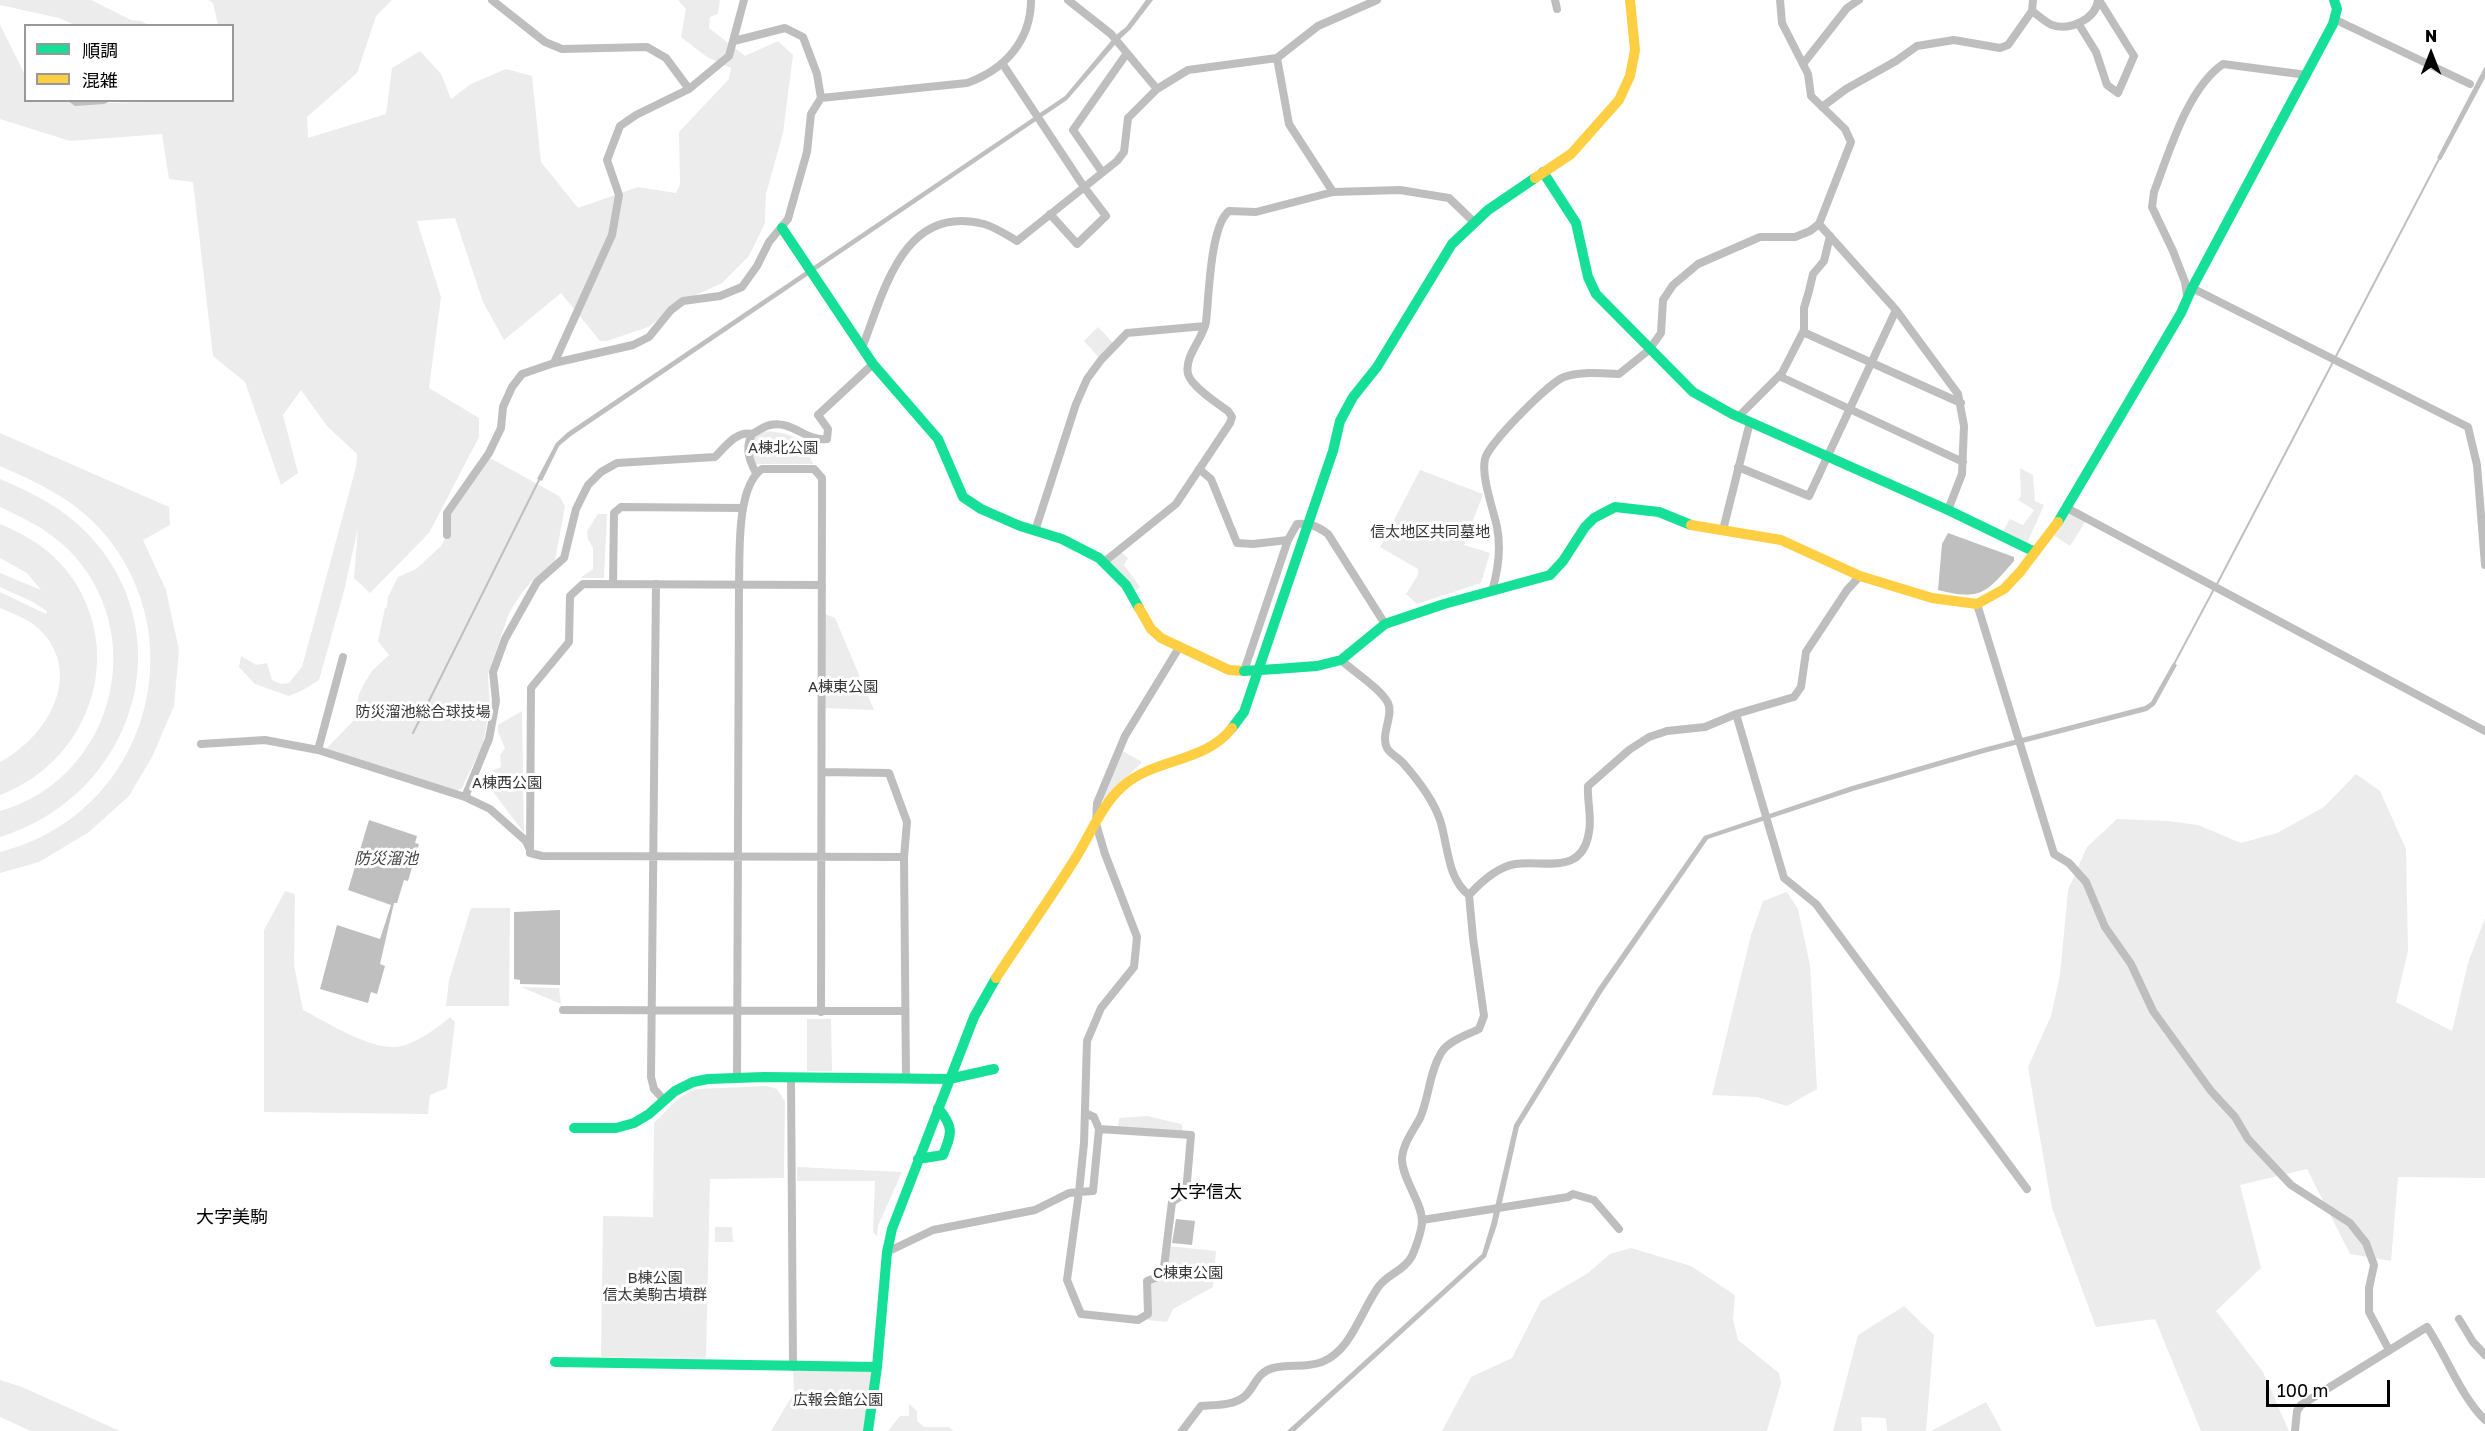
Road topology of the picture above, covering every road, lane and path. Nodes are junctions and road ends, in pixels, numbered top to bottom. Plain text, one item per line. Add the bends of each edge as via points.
1 (492, 0) edge
2 (744, 0) edge
3 (1031, 0) edge
4 (1068, 0) edge
5 (1377, 0) edge
6 (1630, 0) edge
7 (1780, 0) edge
8 (1859, 0) edge
9 (2033, 0) edge
10 (2099, 0) edge
11 (2334, 0) edge
12 (2032, 11) junction
13 (2334, 19) junction
14 (2078, 23) junction
15 (734, 40) junction
16 (1127, 53) junction
17 (1277, 58) junction
18 (1002, 63) junction
19 (1803, 64) junction
20 (2307, 75) junction
21 (2470, 84) dead end
22 (690, 89) junction
23 (1157, 89) junction
24 (821, 98) junction
25 (1822, 107) junction
26 (1102, 172) junction
27 (1543, 172) junction
28 (1084, 186) junction
29 (1334, 192) junction
30 (1050, 214) junction
31 (1474, 222) junction
32 (1819, 224) junction
33 (782, 228) junction
34 (1830, 236) junction
35 (2189, 292) junction
36 (1896, 310) junction
37 (1205, 326) junction
38 (1803, 332) junction
39 (862, 348) junction
40 (1649, 350) junction
41 (554, 363) junction
42 (1872, 363) junction
43 (873, 364) junction
44 (1779, 376) junction
45 (1961, 404) junction
46 (1850, 409) junction
47 (1738, 417) junction
48 (1750, 422) junction
49 (752, 434) junction
50 (1828, 456) junction
51 (1963, 462) junction
52 (1738, 467) junction
53 (1199, 469) junction
54 (756, 473) junction
55 (741, 508) junction
56 (2067, 508) junction
57 (1948, 510) junction
58 (1308, 524) junction
59 (1723, 530) junction
60 (1035, 531) junction
61 (447, 535) dead end
62 (1288, 540) junction
63 (2035, 552) junction
64 (1104, 562) junction
65 (2485, 565) edge
66 (1860, 576) junction
67 (613, 584) junction
68 (656, 584) junction
69 (739, 584) junction
70 (822, 585) junction
71 (1492, 591) junction
72 (1977, 604) junction
73 (1385, 624) junction
74 (1180, 646) junction
75 (343, 657) dead end
76 (1341, 660) junction
77 (1244, 671) junction
78 (1736, 714) junction
79 (2485, 731) edge
80 (201, 744) dead end
81 (318, 750) junction
82 (823, 772) junction
83 (465, 797) junction
84 (1096, 824) junction
85 (530, 853) junction
86 (654, 855) junction
87 (739, 856) junction
88 (822, 856) junction
89 (904, 857) junction
90 (1469, 895) junction
91 (563, 1010) dead end
92 (652, 1010) junction
93 (905, 1011) junction
94 (737, 1012) junction
95 (821, 1012) junction
96 (994, 1068) dead end
97 (791, 1077) junction
98 (737, 1079) junction
99 (906, 1079) junction
100 (949, 1079) junction
101 (664, 1100) junction
102 (938, 1108) junction
103 (1085, 1113) junction
104 (574, 1128) dead end
105 (1099, 1129) junction
106 (918, 1159) junction
107 (2027, 1189) dead end
108 (1078, 1192) junction
109 (1422, 1220) junction
110 (1618, 1229) dead end
111 (887, 1252) junction
112 (2459, 1319) dead end
113 (2389, 1350) junction
114 (2485, 1355) edge
115 (555, 1362) dead end
116 (794, 1367) junction
117 (877, 1367) junction
118 (2485, 1420) edge
119 (868, 1431) edge
120 (1182, 1431) edge
121 (2295, 1431) edge

1 - 22 street via 545,42 562,49 647,47 666,58
2 - 15 street
3 - 18 street via 1026,30
4 - 16 street via 1112,35
5 - 17 street via 1318,26
6 - 27 street via 1635,50 1626,88 1571,154
7 - 19 street via 1782,23
8 - 19 street via 1847,8
9 - 12 street
10 - 14 street via 2091,15
10 - 14 street via 2134,56 2118,93 2106,85 2096,52
11 - 13 street
12 - 14 street via 2053,25
12 - 25 street via 2008,45 2000,48 1954,40 1917,46
13 - 20 street
13 - 21 street
15 - 22 street via 729,56
15 - 24 street via 785,28 803,37
16 - 23 street
16 - 26 street via 1072,130
17 - 23 street via 1188,70
17 - 29 street via 1289,124
18 - 24 street via 985,76 966,83
18 - 28 street
19 - 25 street via 1811,96
20 - 35 street
20 - 35 street via 2223,64 2192,100 2154,192 2152,207
22 - 41 street via 620,126 607,160 619,195 612,235
23 - 26 street via 1128,118 1124,152
24 - 33 street via 811,114 807,152
25 - 32 street via 1845,129 1851,142
26 - 28 street
27 - 31 street
27 - 40 street via 1580,231 1590,285
28 - 30 street
28 - 30 street via 1107,216 1077,244
29 - 31 street via 1400,190 1449,198
29 - 37 street via 1256,212 1229,211 1224,215 1217,233
30 - 39 street via 1017,241 985,224 961,221 946,222 911,242 890,275
31 - 58 street via 1448,250 1377,367 1353,397 1340,422
32 - 34 street
32 - 40 street via 1795,237 1760,237 1698,264 1673,285 1663,300 1660,333
33 - 39 street
33 - 41 street via 742,287 720,296 683,301 649,337 633,345
34 - 36 street
34 - 38 street via 1804,308
35 - 56 street via 2151,367
35 - 65 street via 2468,427 2478,473
36 - 42 street
36 - 45 street via 1945,375
37 - 53 street via 1187,365 1188,376 1232,417
37 - 60 street via 1127,333 1101,360 1076,404
38 - 42 street
38 - 44 street
39 - 43 street
40 - 47 street via 1694,392
40 - 71 street via 1619,374 1595,372 1563,377 1540,394 1491,444 1485,459 1498,554
41 - 61 street via 522,374 512,387 503,407 501,428 489,453 447,513
42 - 45 street
42 - 46 street
43 - 49 street via 818,415 828,429 827,439 819,440 786,425 770,425
43 - 60 street via 938,439 963,497 981,509
44 - 46 street
44 - 47 street
45 - 51 street via 1965,426
46 - 50 street
46 - 51 street
47 - 48 street
48 - 50 street
48 - 52 street
49 - 54 street via 748,459
49 - 83 street via 734,438 715,457 617,463 600,472 588,485 576,509 564,558 537,582 505,639 493,672 496,701 489,739
50 - 52 street via 1809,496
50 - 57 street
51 - 57 street
52 - 59 street
53 - 62 street via 1212,479 1237,543
53 - 64 street via 1176,504
54 - 55 street
54 - 70 street via 762,469 814,469 822,478
55 - 67 street via 621,507 614,513
55 - 69 street
56 - 63 street
56 - 79 street
57 - 63 street
58 - 62 street via 1297,524
58 - 73 street via 1319,527 1335,542
58 - 84 street via 1252,693 1234,727 1208,749 1130,781 1111,800
59 - 66 street via 1781,540
59 - 71 street via 1692,525 1659,512 1615,507 1585,527 1550,575
60 - 64 street via 1062,539
62 - 77 street
63 - 72 street via 2004,589
64 - 74 street via 1126,585 1151,629
66 - 72 street via 1932,598
66 - 78 street via 1806,652 1801,687 1794,697
67 - 68 street
67 - 85 street via 583,584 570,596 569,642 531,688
68 - 69 street
68 - 86 street
69 - 70 street
69 - 87 street
70 - 82 street
71 - 73 street
72 - 113 street via 2054,854 2069,863 2086,882 2105,927 2131,964 2153,1011 2248,1139 2291,1185 2350,1223 2366,1243 2374,1265 2368,1288 2369,1312
73 - 76 street
74 - 77 street via 1229,670
74 - 84 street via 1125,736 1097,803
75 - 81 street
76 - 77 street, bridge via 1317,666
76 - 90 street via 1384,696 1390,706 1387,749 1431,797 1453,873
78 - 90 street via 1705,727 1667,730 1648,737 1588,786 1589,831 1583,851 1568,862 1513,864 1481,882
78 - 107 street via 1784,878 1816,904
80 - 81 street via 265,740
81 - 83 street
82 - 88 street
82 - 89 street via 889,773 907,822
83 - 85 street via 490,809 526,841
84 - 100 street via 989,988
84 - 103 street via 1137,937 1134,967 1101,1008 1087,1041
85 - 86 street
86 - 87 street
86 - 92 street
87 - 88 street
87 - 94 street
88 - 89 street
88 - 95 street
89 - 93 street
90 - 109 street via 1484,1016 1479,1029 1442,1052 1421,1116 1407,1142 1402,1160
91 - 92 street
92 - 94 street
92 - 101 street via 651,1077 654,1089
93 - 95 street
93 - 99 street
94 - 95 street
94 - 98 street
96 - 100 street
97 - 98 street
97 - 99 street
97 - 116 street
98 - 101 street via 693,1082
99 - 100 street
100 - 102 street
101 - 104 street via 634,1123 616,1128
102 - 106 street
102 - 106 street via 952,1132 943,1155
103 - 105 street via 1094,1117
103 - 108 street
105 - 108 street via 1092,1191
105 - 108 street via 1191,1135 1186,1193 1172,1202 1163,1275 1147,1281 1148,1314 1138,1320 1082,1314 1066,1280
106 - 111 street
108 - 111 street via 1035,1210 933,1230
109 - 110 street via 1573,1194 1594,1200
109 - 120 street via 1412,1255 1404,1267 1380,1285 1337,1353 1322,1362 1264,1371 1244,1397 1226,1404 1201,1406
111 - 117 street
112 - 114 street
113 - 118 street via 2427,1327
113 - 121 street via 2301,1405
115 - 116 street
116 - 117 street
117 - 119 street

